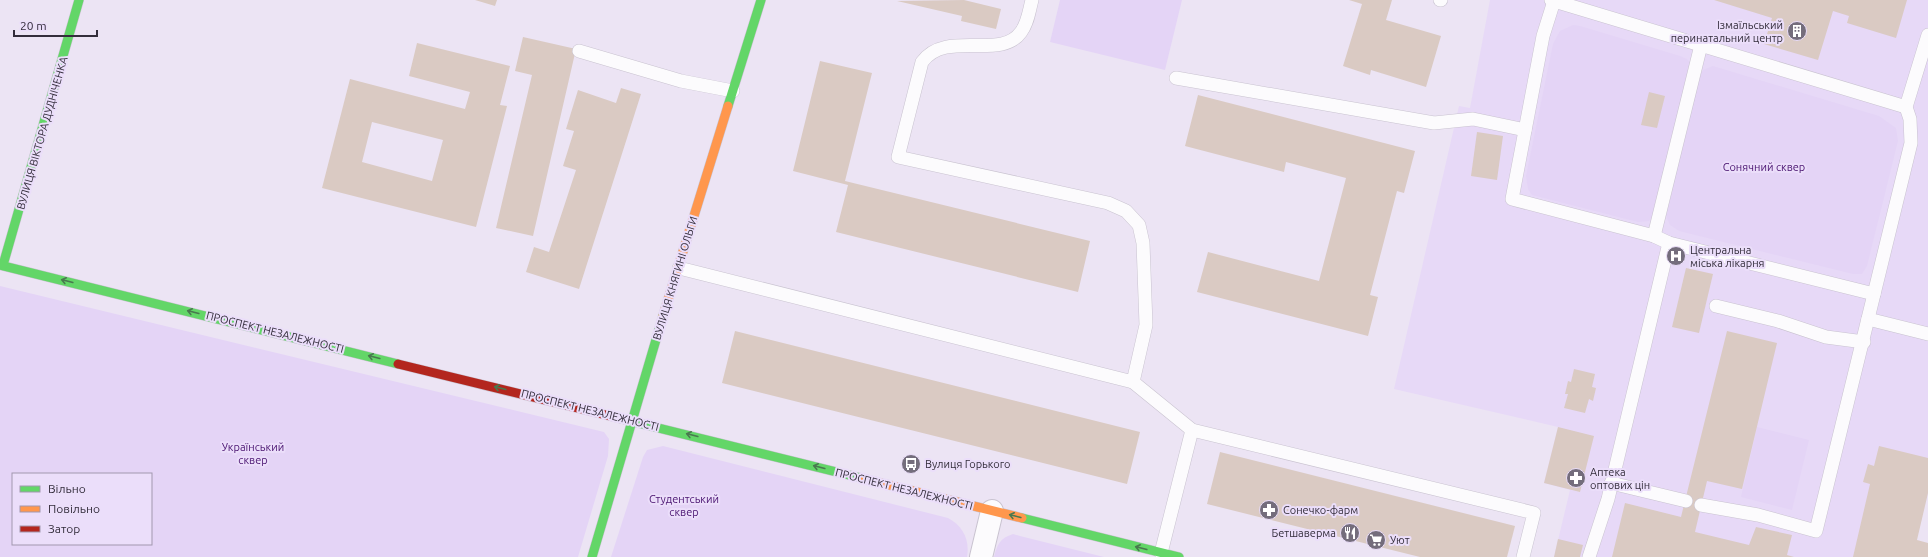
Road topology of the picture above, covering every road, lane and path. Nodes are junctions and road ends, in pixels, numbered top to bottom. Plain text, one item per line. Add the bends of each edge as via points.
1 (79, 0) edge
2 (761, 0) edge
3 (1032, 0) edge
4 (1553, 0) edge
5 (1928, 35) edge
6 (1701, 45) junction
7 (579, 52) dead end
8 (1176, 78) dead end
9 (733, 91) junction
10 (1906, 107) junction
11 (1525, 130) junction
12 (1654, 236) junction
13 (1669, 243) junction
14 (2, 265) edge
15 (679, 268) junction
16 (1874, 294) junction
17 (1716, 306) dead end
18 (1868, 319) junction
19 (1928, 334) edge
20 (1864, 342) junction
21 (1133, 382) junction
22 (633, 420) junction
23 (1192, 430) junction
24 (1611, 483) junction
25 (1686, 501) dead end
26 (1701, 504) dead end
27 (992, 511) junction
28 (1161, 553) junction
29 (592, 557) edge
30 (981, 557) edge
31 (1179, 557) edge
32 (1523, 557) edge
33 (1589, 557) edge

1 - 14 main road, ВУЛИЦЯ ВІКТОРА ДУДНІЧЕНКА
2 - 9 main road, ВУЛИЦЯ КНЯГИНІ ОЛЬГИ
3 - 21 lane via 1026,24 1021,33 1012,40 1003,44 947,46 928,54 922,62 898,156 1108,203 1126,211 1139,224 1143,243 1146,325
4 - 6 lane
4 - 11 lane via 1543,36
5 - 10 lane
6 - 10 lane
6 - 12 lane
7 - 9 lane via 681,81
8 - 11 lane via 1434,122 1473,119
9 - 15 main road, ВУЛИЦЯ КНЯГИНІ ОЛЬГИ
10 - 16 lane via 1910,119 1911,143
11 - 12 lane via 1512,199
12 - 13 lane
13 - 16 lane
13 - 24 lane
22 -> 14 main road, ПРОСПЕКТ НЕЗАЛЕЖНОСТІ
15 - 21 lane
15 - 22 main road, ВУЛИЦЯ КНЯГИНІ ОЛЬГИ
16 - 18 lane
17 - 20 lane via 1778,321 1826,337
18 - 19 lane
18 - 20 lane
20 - 26 lane via 1816,531 1758,515
21 - 23 lane
27 -> 22 main road, ПРОСПЕКТ НЕЗАЛЕЖНОСТІ
22 - 29 main road, ВУЛИЦЯ КНЯГИНІ ОЛЬГИ
23 - 28 lane
23 - 32 lane via 1534,513
24 - 25 lane
24 - 33 lane
28 -> 27 main road, ПРОСПЕКТ НЕЗАЛЕЖНОСТІ
27 - 30 street
28 - 31 main road, ПРОСПЕКТ НЕЗАЛЕЖНОСТІ

